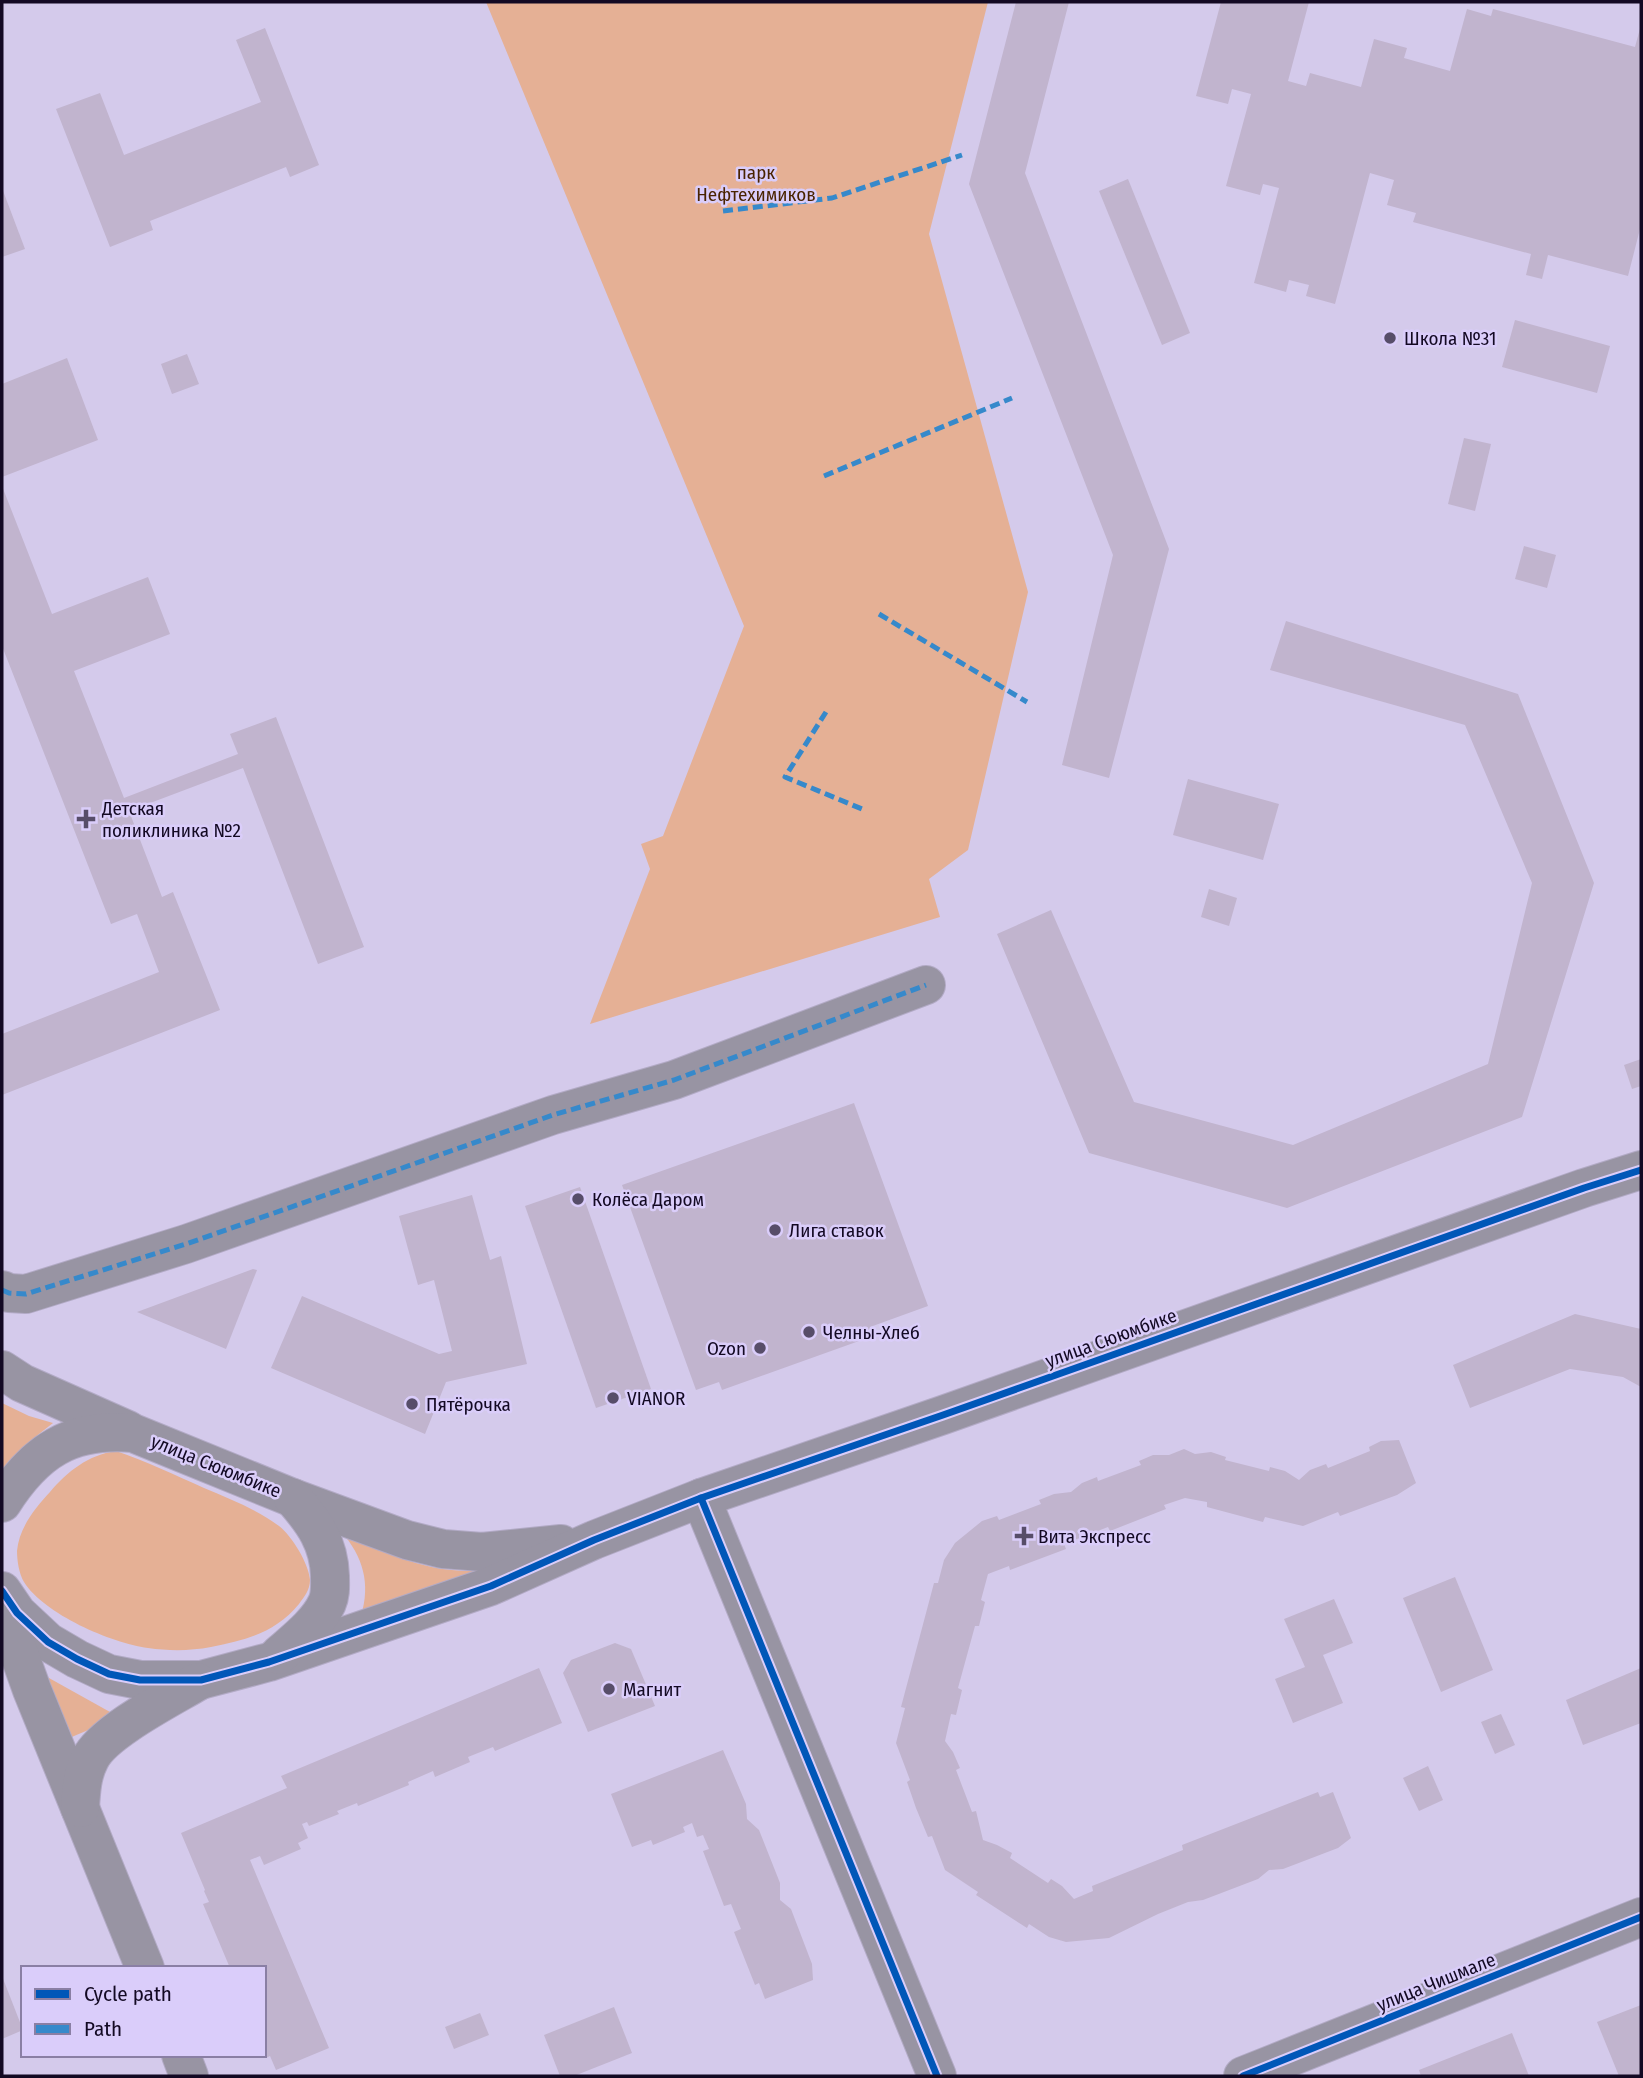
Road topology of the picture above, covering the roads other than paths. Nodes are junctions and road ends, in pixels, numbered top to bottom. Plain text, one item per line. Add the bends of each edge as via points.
1 (926, 985) dead end
2 (1641, 1170) edge
3 (2, 1290) edge
4 (2, 1370) edge
5 (133, 1433) junction
6 (701, 1498) junction
7 (293, 1499) junction
8 (2, 1503) edge
9 (594, 1540) junction
10 (2, 1591) edge
11 (2, 1606) edge
12 (269, 1662) junction
13 (201, 1680) junction
14 (80, 1808) junction
15 (1641, 1917) edge
16 (144, 1966) edge
17 (182, 2057) edge
18 (189, 2076) edge
19 (937, 2076) edge
20 (1243, 2076) edge

1 - 3 street via 674,1080 552,1115 186,1244 26,1294
2 - 6 street, улица Сююмбике
4 - 5 street
5 - 7 street, улица Сююмбике
5 - 8 street, улица Сююмбике via 108,1431 72,1438 47,1451 18,1479
6 - 9 street, улица Сююмбике
6 - 19 street
7 - 9 street via 443,1549 482,1552
7 - 12 street, улица Сююмбике via 321,1535 330,1565 329,1597 311,1625
9 - 12 street via 491,1586
10 - 13 street, улица Сююмбике via 17,1613 48,1642 77,1660 109,1674 140,1680
11 - 14 street
12 - 13 street, улица Сююмбике
13 - 14 street via 110,1737 91,1756 83,1776
14 - 16 street
15 - 20 street, улица Чишмале
17 - 18 street

